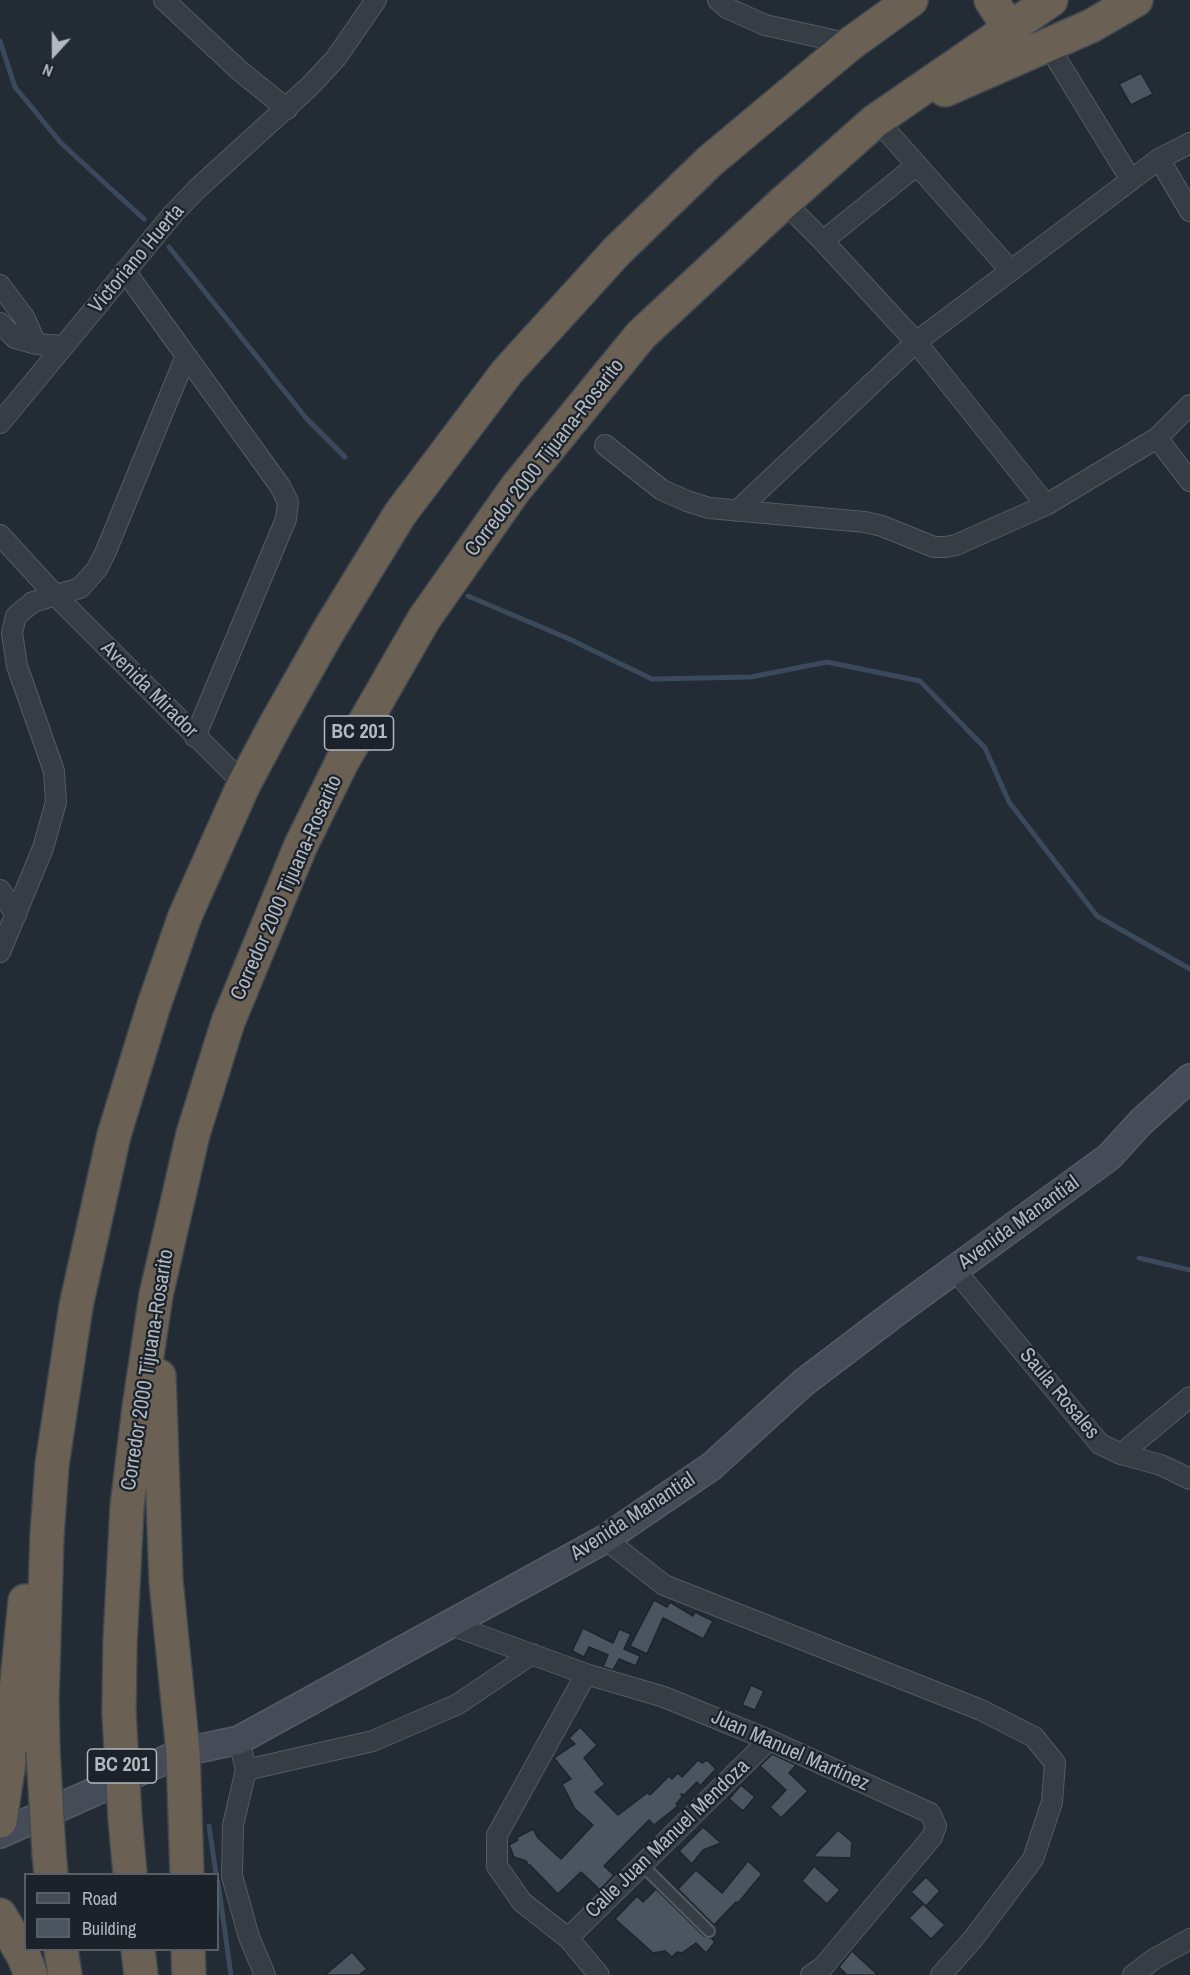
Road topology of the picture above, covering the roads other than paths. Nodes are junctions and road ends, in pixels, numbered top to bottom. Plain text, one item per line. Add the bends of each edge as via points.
1 (164, 0) edge
2 (376, 0) edge
3 (718, 0) edge
4 (910, 0) edge
5 (991, 0) edge
6 (1052, 0) edge
7 (1136, 0) edge
8 (1009, 28) junction
9 (850, 44) junction
10 (1048, 45) junction
11 (287, 109) junction
12 (876, 121) junction
13 (1190, 143) edge
14 (1160, 159) junction
15 (916, 165) junction
16 (1131, 180) junction
17 (784, 202) junction
18 (1190, 210) edge
19 (823, 241) junction
20 (1011, 270) junction
21 (125, 271) junction
22 (0, 285) edge
23 (0, 323) edge
24 (916, 342) junction
25 (36, 344) junction
26 (64, 346) junction
27 (186, 356) junction
28 (1190, 405) edge
29 (0, 423) edge
30 (1157, 438) junction
31 (605, 445) dead end
32 (1190, 481) edge
33 (1046, 505) junction
34 (737, 511) junction
35 (0, 535) edge
36 (55, 595) junction
37 (195, 737) junction
38 (244, 784) junction
39 (0, 890) edge
40 (16, 915) junction
41 (0, 952) edge
42 (1190, 1078) edge
43 (955, 1270) junction
44 (156, 1295) junction
45 (1190, 1397) edge
46 (1121, 1454) junction
47 (52, 1464) junction
48 (1190, 1479) edge
49 (605, 1539) junction
50 (451, 1624) junction
51 (532, 1654) junction
52 (586, 1674) junction
53 (238, 1740) junction
54 (769, 1740) junction
55 (183, 1752) junction
56 (246, 1770) junction
57 (0, 1821) edge
58 (0, 1834) edge
59 (50, 1864) edge
60 (642, 1865) junction
61 (130, 1873) edge
62 (187, 1873) edge
63 (0, 1915) edge
64 (709, 1932) dead end
65 (568, 1938) junction
66 (1190, 1939) edge
67 (61, 1951) edge
68 (138, 1951) edge
69 (188, 1951) edge
70 (31, 1975) edge
71 (65, 1975) edge
72 (141, 1975) edge
73 (189, 1975) edge
74 (265, 1975) edge
75 (598, 1975) edge
76 (811, 1975) edge
77 (941, 1975) edge
78 (1133, 1975) edge

1 - 11 street
2 - 11 street, Victoriano Huerta via 336,58
3 - 9 street via 726,8 765,25
4 - 9 highway
5 - 8 highway
6 - 8 highway, Corredor 2000 Tijuana-Rosarito / BC 201
7 - 10 highway
8 - 12 highway, Corredor 2000 Tijuana-Rosarito / BC 201
9 - 38 highway via 710,161 618,251 507,372 400,514 329,630
10 - 12 highway
10 - 16 street
11 - 21 street, Victoriano Huerta via 197,189
12 - 15 street
12 - 17 highway, Corredor 2000 Tijuana-Rosarito / BC 201
13 - 14 street
14 - 16 street
14 - 18 street
15 - 19 street
15 - 20 street
16 - 20 street
17 - 19 street
17 - 44 highway, Corredor 2000 Tijuana-Rosarito / BC 201 via 641,335 516,488 424,619 391,675 301,845 228,1023 193,1134
19 - 24 street
20 - 24 street
21 - 26 street, Victoriano Huerta
21 - 27 street
22 - 25 street via 24,317
23 - 25 street via 15,339
24 - 33 street
24 - 34 street
25 - 26 street
26 - 29 street, Victoriano Huerta
27 - 36 street via 97,569 80,588
27 - 37 street via 288,502 286,519
28 - 30 street
30 - 32 street
30 - 33 street
31 - 34 street via 662,490 709,508
33 - 34 street via 945,547 934,547 865,522
35 - 36 street
36 - 37 street, Avenida Mirador
36 - 40 street via 33,602 16,616 12,633 17,666 54,771 56,802 43,848
37 - 38 street, Avenida Mirador
38 - 47 highway via 185,916 114,1135 76,1306
39 - 40 street
40 - 41 street
42 - 43 main road, Avenida Manantial via 1109,1157
43 - 46 street, Saula Rosales via 1100,1444
43 - 49 main road, Avenida Manantial via 803,1383 712,1466
44 - 55 highway via 166,1581
44 - 61 highway, Corredor 2000 Tijuana-Rosarito / BC 201, bridge via 127,1507 120,1643 119,1713
45 - 46 street
46 - 48 street, Saula Rosales via 1161,1465
47 - 57 highway via 28,1572
47 - 59 highway, bridge via 42,1700
49 - 50 main road, Avenida Manantial
49 - 77 street via 664,1585 981,1710 1034,1737 1055,1762 1052,1802 1033,1859
50 - 51 street, Juan Manuel Martínez
50 - 53 main road, Avenida Manantial
51 - 52 street, Juan Manuel Martínez
51 - 56 street via 458,1704 373,1741
52 - 54 street, Juan Manuel Martínez via 664,1696
52 - 65 street via 497,1835 497,1866 522,1902
53 - 55 main road, Avenida Manantial
53 - 56 street
54 - 60 street, Calle Juan Manuel Mendoza
54 - 76 street, Juan Manuel Martínez via 930,1813 936,1826 932,1838 823,1967
55 - 58 main road, Avenida Manantial
55 - 62 highway
56 - 74 street via 233,1825 232,1876 249,1937
60 - 64 lane
60 - 65 street, Calle Juan Manuel Mendoza
63 - 70 highway
65 - 75 street
66 - 78 street
67 - 71 highway
68 - 72 highway
69 - 73 highway

